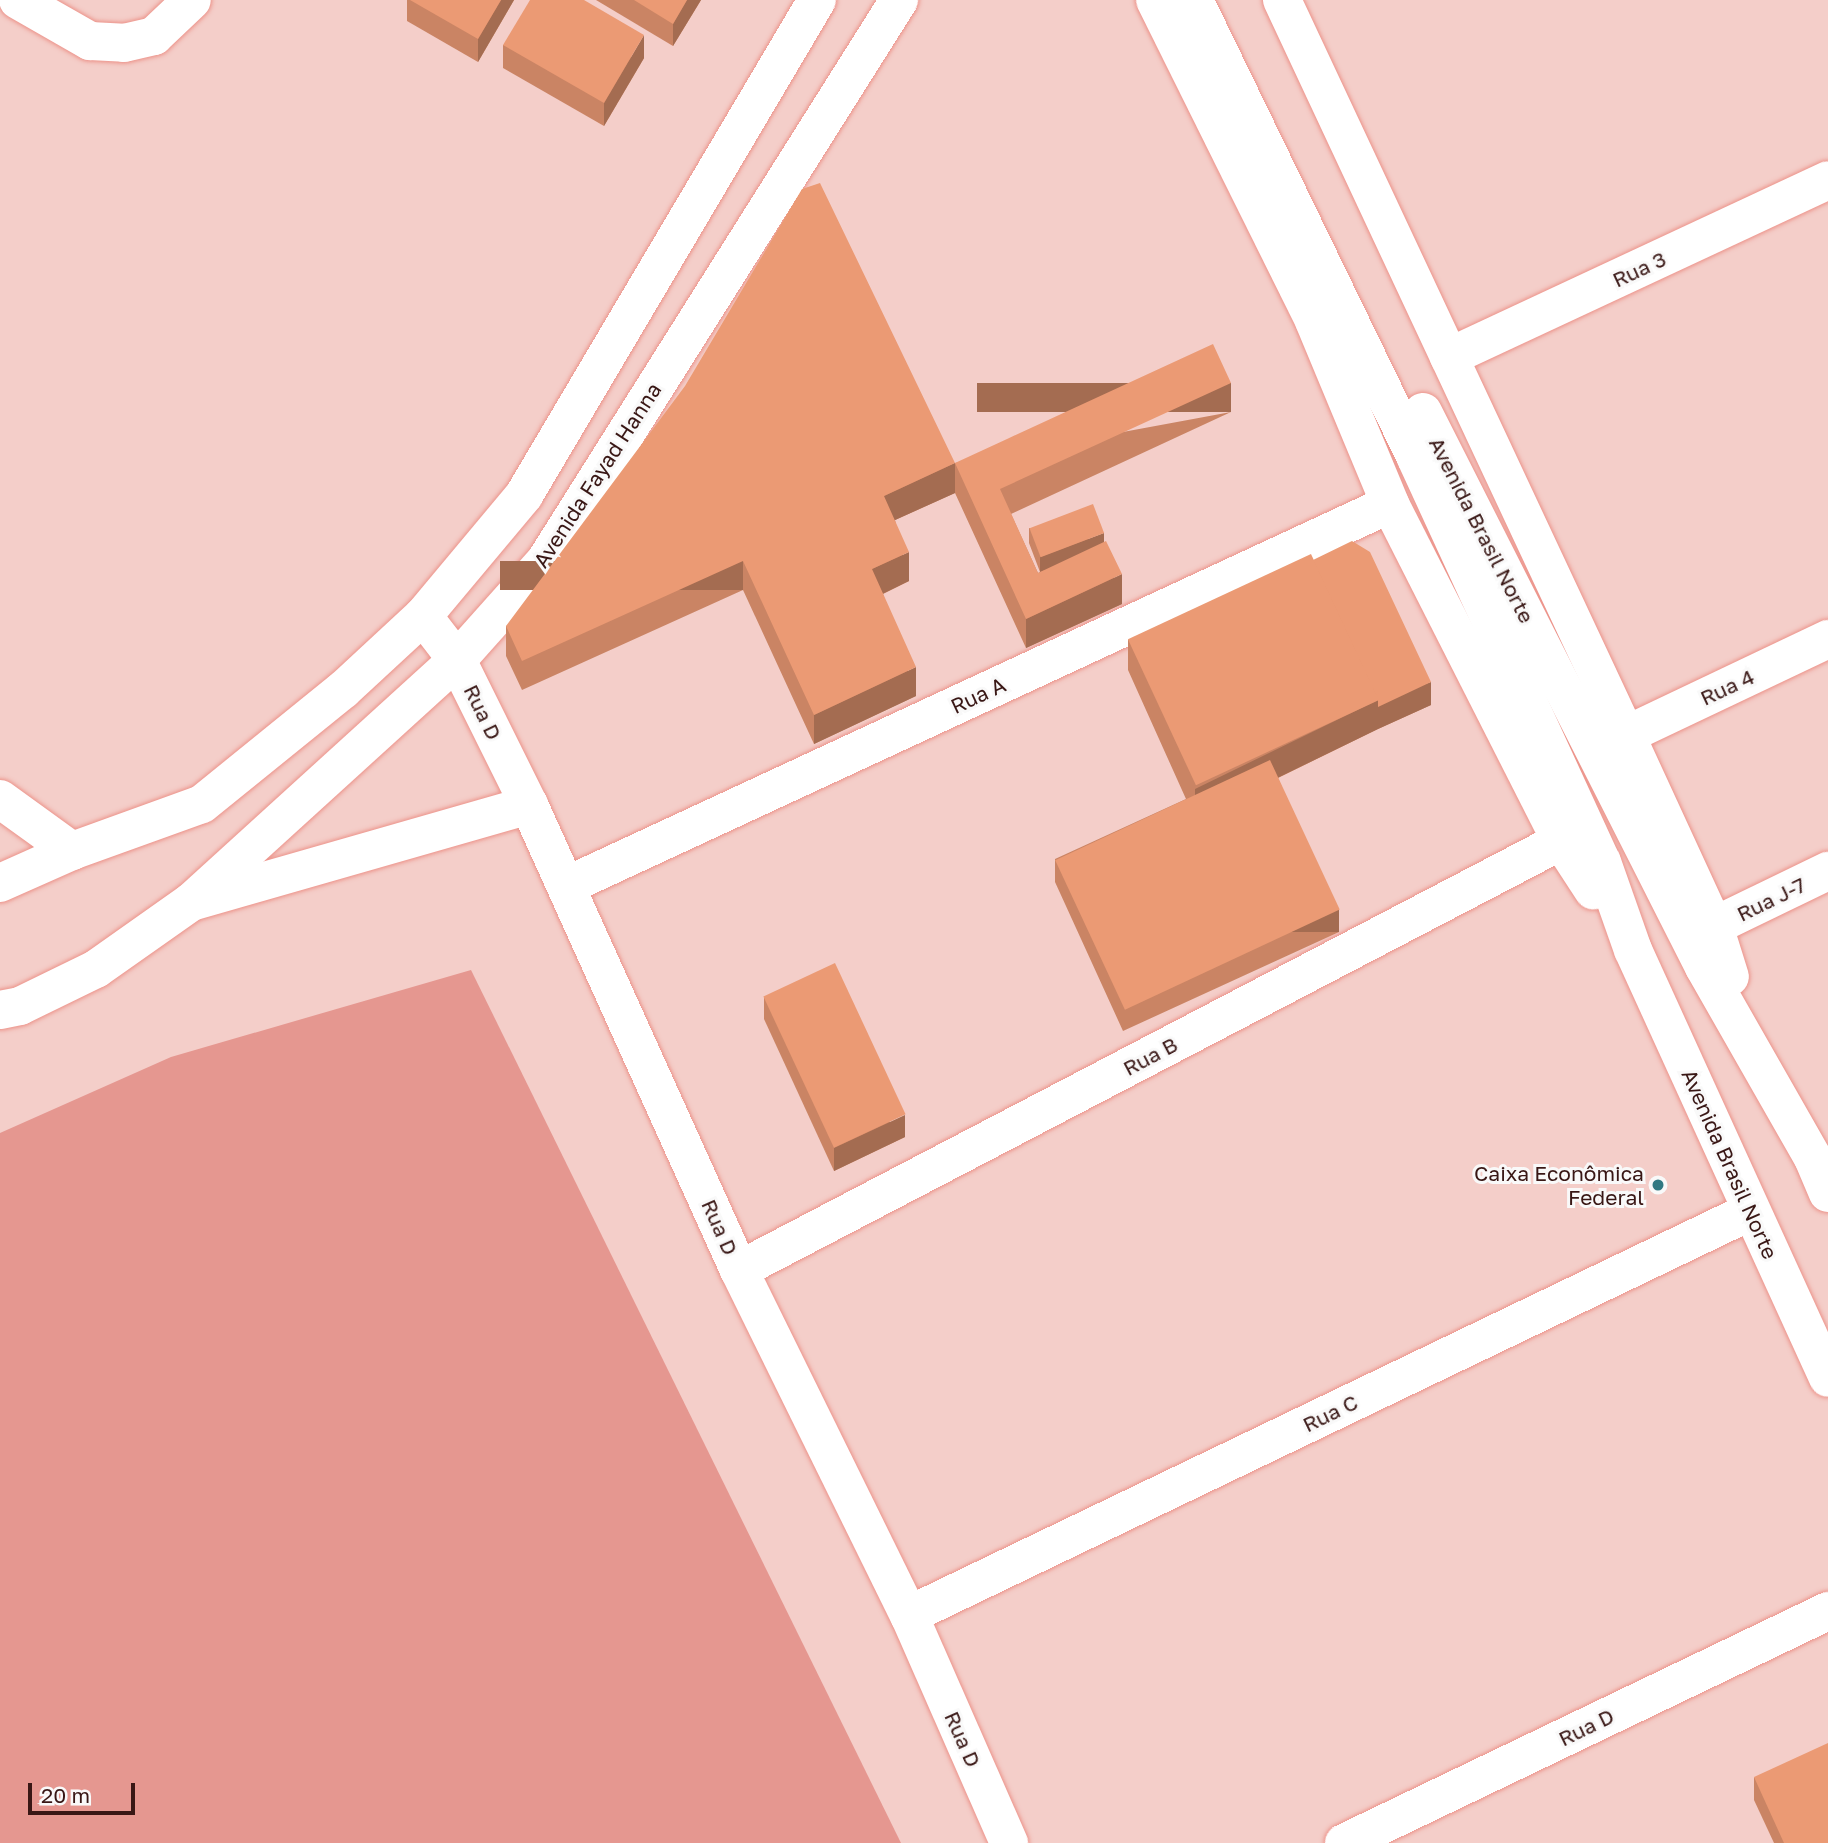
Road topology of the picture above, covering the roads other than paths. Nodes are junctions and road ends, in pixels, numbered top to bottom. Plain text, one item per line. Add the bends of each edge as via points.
1 (18, 0) edge
2 (191, 0) edge
3 (817, 0) edge
4 (898, 0) edge
5 (1155, 0) edge
6 (1194, 0) edge
7 (1224, 0) edge
8 (1282, 0) edge
9 (1828, 180) edge
10 (1449, 357) junction
11 (1390, 504) junction
12 (423, 616) junction
13 (1828, 639) edge
14 (457, 660) junction
15 (1626, 735) junction
16 (0, 799) edge
17 (529, 805) junction
18 (1561, 841) junction
19 (72, 850) junction
20 (1828, 871) edge
21 (0, 883) edge
22 (566, 886) junction
23 (191, 902) junction
24 (1714, 926) junction
25 (1633, 950) junction
26 (0, 1010) edge
27 (1754, 1052) junction
28 (1828, 1193) edge
29 (1751, 1212) junction
30 (740, 1270) junction
31 (1828, 1378) edge
32 (1828, 1611) edge
33 (909, 1615) junction
34 (1009, 1843) edge
35 (1344, 1843) edge

1 - 2 main road via 90,41 124,43 154,36
3 - 12 main road via 524,495
4 - 14 main road, Avenida Fayad Hanna via 545,560
5 - 11 main road, Avenida Brasil Norte via 1314,321
6 - 25 main road, Avenida Brasil Norte via 1427,481 1602,862
7 - 27 main road, Avenida Brasil Norte via 1430,425 1704,967
8 - 10 main road, Avenida Brasil Norte
9 - 10 main road, Rua 3
10 - 15 main road, Avenida Brasil Norte
11 - 18 main road, Avenida Brasil Norte
11 - 22 main road, Rua A
12 - 14 main road, Rua D
12 - 19 main road via 343,690 202,804
13 - 15 main road, Rua 4
14 - 17 main road, Rua D
14 - 23 main road, Avenida Fayad Hanna
15 - 24 main road, Avenida Brasil Norte
16 - 19 main road
17 - 22 main road, Rua D
17 - 23 main road
18 - 25 main road, Avenida Brasil Norte
18 - 30 main road, Rua B
19 - 21 main road
20 - 24 main road, Rua J-7
22 - 30 main road, Rua D
23 - 26 main road, Avenida Fayad Hanna via 96,969 20,1006
24 - 27 main road, Avenida Brasil Norte
25 - 29 main road, Avenida Brasil Norte
27 - 28 main road, Avenida Brasil Norte
29 - 31 main road, Avenida Brasil Norte
29 - 33 main road, Rua C
30 - 33 main road, Rua D
32 - 35 main road, Rua D
33 - 34 main road, Rua D

